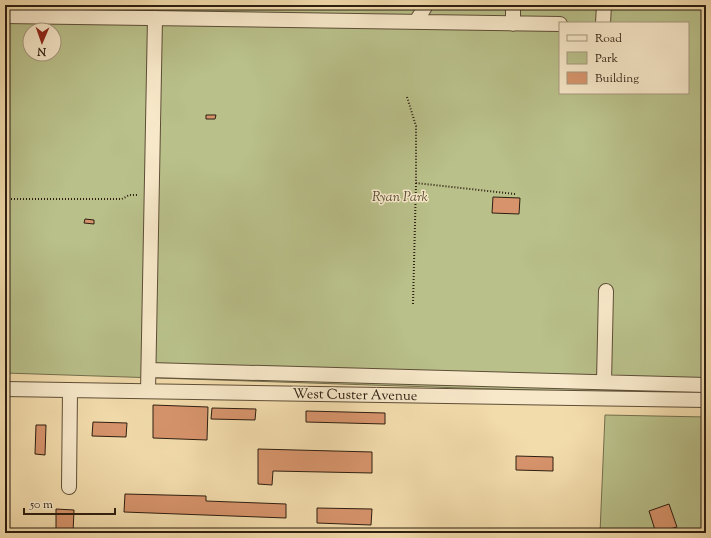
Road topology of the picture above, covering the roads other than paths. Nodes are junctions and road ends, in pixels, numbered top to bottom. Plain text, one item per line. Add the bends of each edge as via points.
1 (426, 5) edge
2 (513, 5) edge
3 (604, 5) edge
4 (5, 16) edge
5 (155, 18) junction
6 (416, 22) junction
7 (603, 22) edge
8 (513, 24) junction
9 (559, 24) edge
10 (606, 291) dead end
11 (149, 370) junction
12 (604, 382) junction
13 (706, 385) edge
14 (5, 389) edge
15 (70, 390) junction
16 (148, 391) junction
17 (706, 400) edge
18 (69, 487) dead end

1 - 6 street
2 - 8 street
3 - 7 street
4 - 5 street
5 - 6 street
5 - 11 street
6 - 8 street
8 - 9 street
10 - 12 street
11 - 12 street
11 - 16 street
12 - 13 street
14 - 15 street, West Custer Avenue
15 - 16 street, West Custer Avenue
15 - 18 street
16 - 17 street, West Custer Avenue

